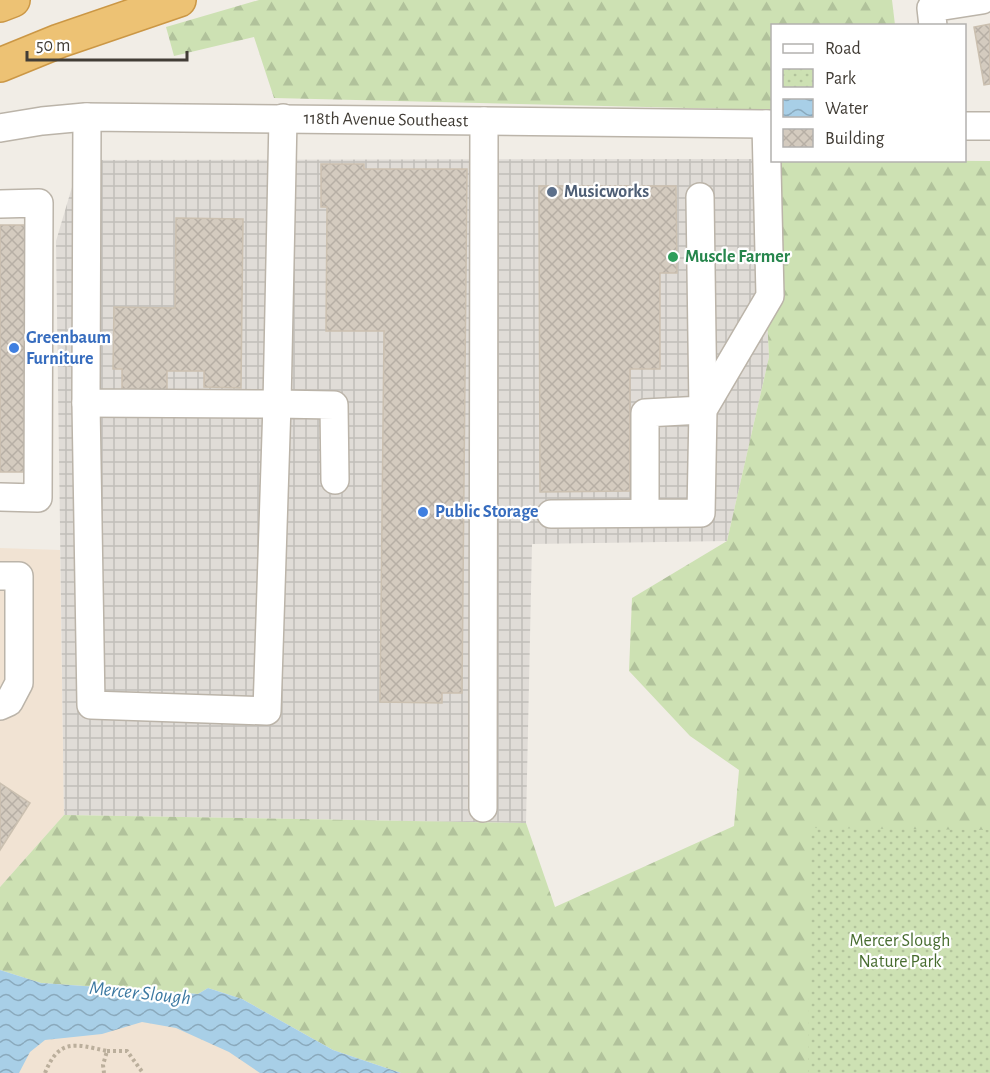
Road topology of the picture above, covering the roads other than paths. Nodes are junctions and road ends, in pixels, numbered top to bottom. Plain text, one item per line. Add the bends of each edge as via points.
1 (12, 0) edge
2 (179, 0) edge
3 (982, 0) edge
4 (0, 5) edge
5 (933, 24) edge
6 (0, 65) edge
7 (87, 117) junction
8 (283, 118) junction
9 (484, 121) junction
10 (769, 124) edge
11 (966, 126) edge
12 (990, 126) edge
13 (0, 128) edge
14 (700, 197) dead end
15 (0, 204) edge
16 (87, 403) junction
17 (277, 404) junction
18 (703, 410) junction
19 (335, 480) dead end
20 (0, 497) edge
21 (645, 512) junction
22 (551, 514) dead end
23 (0, 576) edge
24 (9, 632) edge
25 (0, 706) edge
26 (483, 808) dead end

1 - 4 highway
2 - 6 highway
3 - 5 street via 931,8
7 - 8 street, 118th Avenue Southeast
7 - 13 street, 118th Avenue Southeast
7 - 16 street
8 - 9 street, 118th Avenue Southeast
8 - 17 street
9 - 10 street, 118th Avenue Southeast
9 - 26 street
10 - 18 street via 770,296
11 - 12 street
14 - 18 street
15 - 20 street via 39,203 38,498
16 - 17 street
16 - 17 street via 92,705 267,711
17 - 19 street via 334,405
18 - 21 street via 645,413
18 - 21 street via 700,513
21 - 22 street
23 - 24 street via 19,576
24 - 25 street via 19,682 9,702

